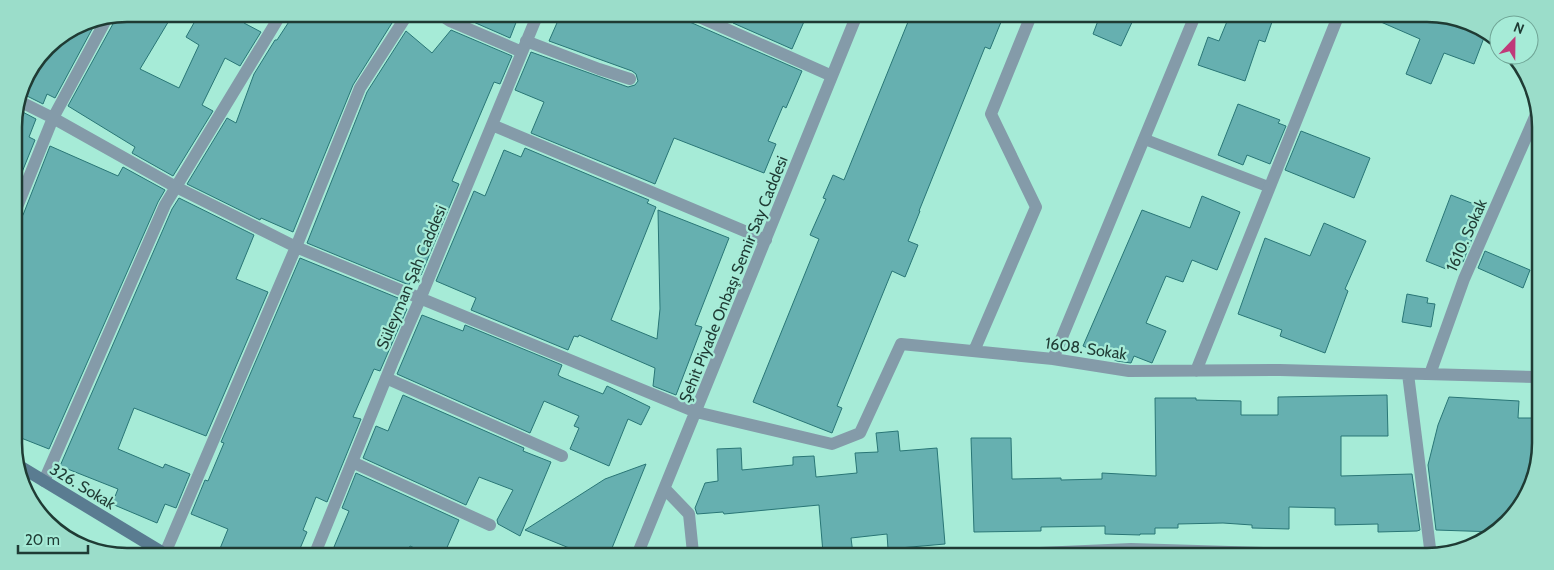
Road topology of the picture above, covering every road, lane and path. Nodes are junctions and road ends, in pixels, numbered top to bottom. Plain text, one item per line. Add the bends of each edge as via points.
1 (854, 22) edge
2 (1028, 22) edge
3 (1192, 22) edge
4 (1336, 22) edge
5 (276, 23) edge
6 (401, 23) edge
7 (452, 23) edge
8 (534, 23) edge
9 (712, 23) edge
10 (103, 26) edge
11 (524, 46) junction
12 (832, 76) junction
13 (630, 79) dead end
14 (25, 104) edge
15 (52, 118) junction
16 (1532, 124) edge
17 (492, 125) junction
18 (1144, 139) junction
19 (176, 187) junction
20 (1269, 188) junction
21 (23, 190) edge
22 (766, 240) junction
23 (296, 247) junction
24 (420, 299) junction
25 (974, 351) junction
26 (1053, 359) junction
27 (1196, 371) junction
28 (1408, 374) junction
29 (1430, 374) junction
30 (386, 378) junction
31 (1532, 378) edge
32 (696, 412) junction
33 (562, 456) dead end
34 (352, 462) junction
35 (27, 471) edge
36 (44, 481) junction
37 (664, 489) junction
38 (490, 525) dead end
39 (1430, 547) edge
40 (155, 548) edge
41 (167, 548) edge
42 (317, 548) edge
43 (640, 548) edge
44 (693, 548) edge

1 - 12 street, Şehit Piyade Onbaşı Semir Say Caddesi
2 - 25 street via 992,114 1036,207
3 - 18 street
4 - 20 street
5 - 19 street
6 - 23 street via 360,88
7 - 11 street
8 - 11 street, Süleyman Şah Caddesi
9 - 12 street
10 - 15 street
11 - 13 street
11 - 17 street, Süleyman Şah Caddesi
12 - 22 street, Şehit Piyade Onbaşı Semir Say Caddesi
14 - 15 street
15 - 19 street
15 - 21 street
16 - 29 street, 1610. Sokak via 1464,279
17 - 22 street
17 - 24 street, Süleyman Şah Caddesi
18 - 20 lane
18 - 26 street
19 - 23 street
19 - 36 street via 165,205
20 - 27 street
22 - 32 street, Şehit Piyade Onbaşı Semir Say Caddesi
23 - 24 street
23 - 41 street
24 - 30 street, Süleyman Şah Caddesi
24 - 32 street
25 - 26 street, 1608. Sokak
25 - 32 street, 1608. Sokak via 901,344 860,432 832,444
26 - 27 street, 1608. Sokak via 1129,372
27 - 28 street, 1608. Sokak
28 - 29 street, 1608. Sokak
28 - 39 street
29 - 31 street, 1608. Sokak
30 - 33 street
30 - 34 street, Süleyman Şah Caddesi
32 - 37 street, Şehit Piyade Onbaşı Semir Say Caddesi
34 - 38 street
34 - 42 street, Süleyman Şah Caddesi
35 - 36 street, 326. Sokak
36 - 40 street, 326. Sokak
37 - 43 street, Şehit Piyade Onbaşı Semir Say Caddesi
37 - 44 street via 690,514

